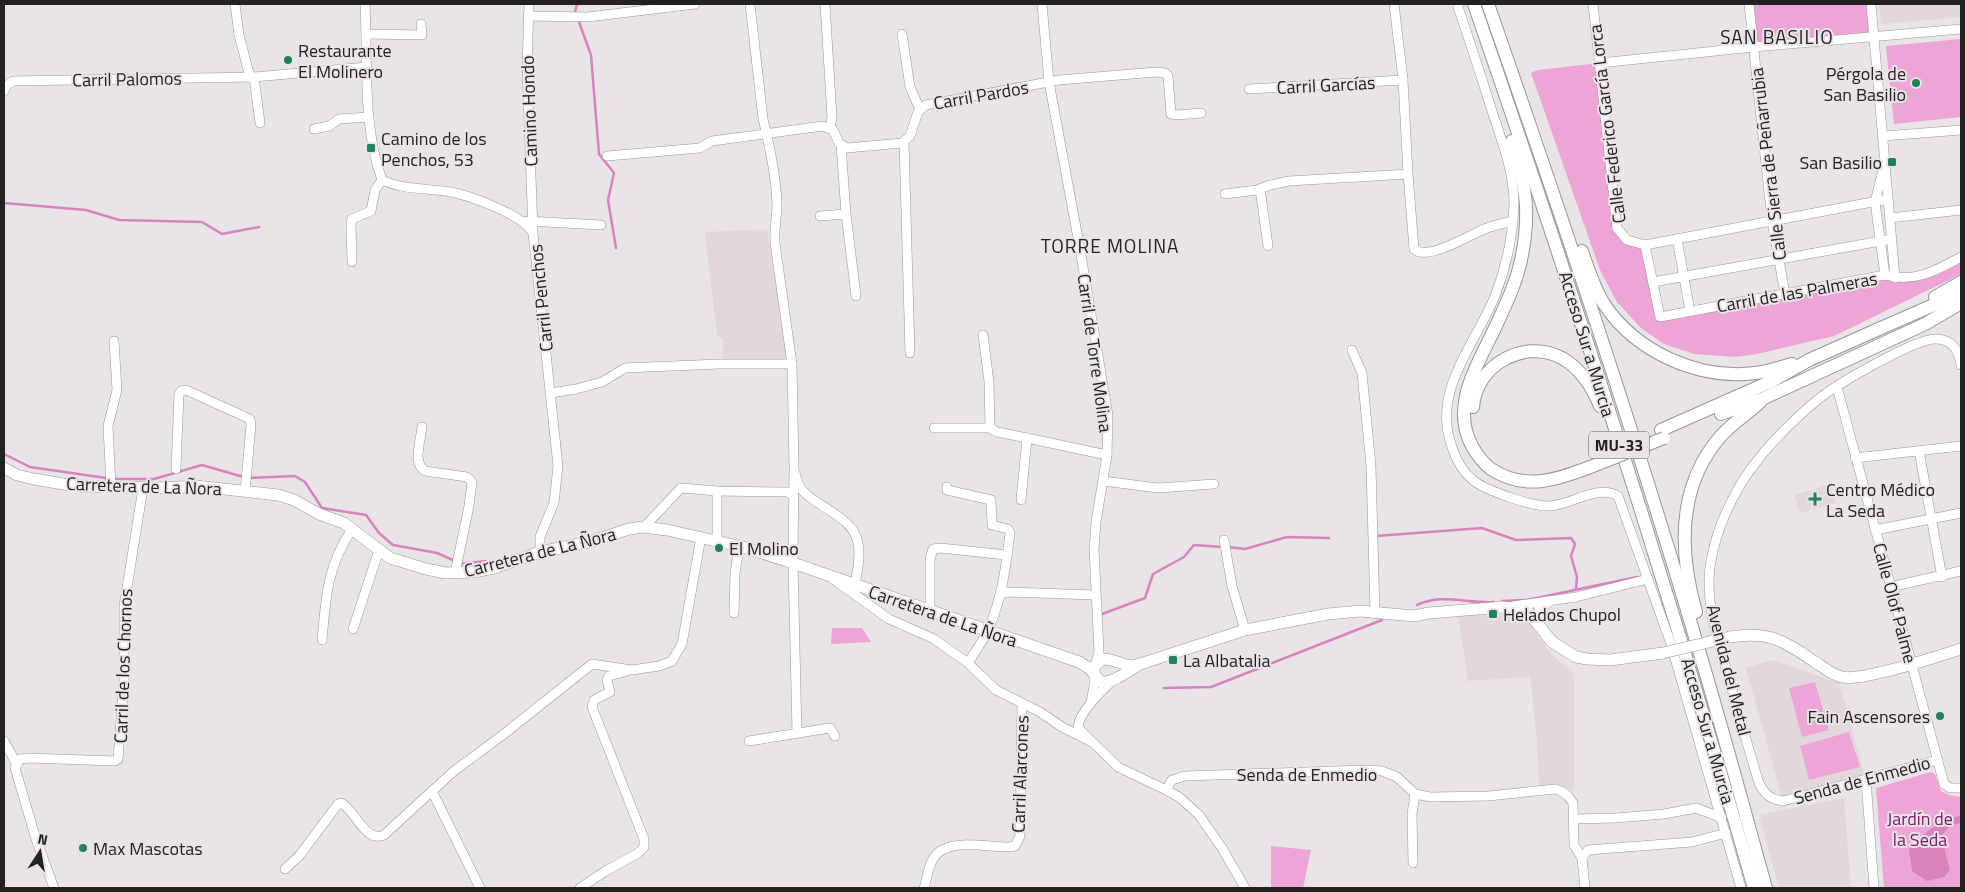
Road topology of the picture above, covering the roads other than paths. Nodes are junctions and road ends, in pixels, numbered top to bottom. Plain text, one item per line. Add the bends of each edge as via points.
1 (235, 4) edge
2 (365, 4) edge
3 (529, 4) edge
4 (695, 4) edge
5 (750, 4) edge
6 (824, 4) edge
7 (1042, 4) edge
8 (1394, 4) edge
9 (1457, 4) edge
10 (1488, 4) edge
11 (1593, 4) edge
12 (1749, 4) edge
13 (1871, 4) edge
14 (1474, 5) edge
15 (528, 16) junction
16 (422, 24) dead end
17 (1961, 28) edge
18 (366, 34) junction
19 (902, 34) dead end
20 (1874, 37) junction
21 (1754, 47) junction
22 (1600, 63) junction
23 (368, 67) junction
24 (252, 77) junction
25 (1403, 80) junction
26 (1049, 82) junction
27 (1249, 89) dead end
28 (4, 91) edge
29 (920, 110) junction
30 (1201, 113) dead end
31 (370, 117) junction
32 (260, 123) dead end
33 (830, 128) junction
34 (314, 129) dead end
35 (1961, 130) edge
36 (767, 132) junction
37 (1884, 136) junction
38 (904, 142) junction
39 (841, 145) junction
40 (607, 156) dead end
41 (1886, 160) junction
42 (1408, 174) junction
43 (382, 180) junction
44 (1260, 189) junction
45 (1226, 194) dead end
46 (1888, 200) junction
47 (1875, 202) junction
48 (1961, 210) edge
49 (846, 214) junction
50 (820, 216) dead end
51 (1890, 218) junction
52 (1513, 221) junction
53 (1772, 221) junction
54 (531, 224) junction
55 (602, 225) dead end
56 (1565, 226) junction
57 (1677, 239) junction
58 (1892, 239) junction
59 (1880, 241) junction
60 (1646, 245) junction
61 (1268, 246) dead end
62 (1961, 257) edge
63 (1779, 260) junction
64 (352, 262) dead end
65 (1884, 275) junction
66 (1683, 277) junction
67 (1896, 278) junction
68 (1653, 282) junction
69 (1961, 282) edge
70 (1961, 293) edge
71 (1785, 294) junction
72 (856, 296) dead end
73 (1961, 303) edge
74 (1690, 311) junction
75 (1961, 311) edge
76 (1924, 324) junction
77 (1881, 328) junction
78 (982, 335) dead end
79 (114, 341) dead end
80 (1352, 350) dead end
81 (910, 353) dead end
82 (1809, 360) junction
83 (792, 364) junction
84 (1961, 365) edge
85 (1837, 387) junction
86 (551, 393) junction
87 (1762, 400) junction
88 (1612, 422) junction
89 (422, 427) dead end
90 (934, 428) dead end
91 (990, 428) junction
92 (1662, 434) junction
93 (1026, 438) junction
94 (1961, 446) edge
95 (1919, 451) junction
96 (1107, 455) junction
97 (1855, 458) junction
98 (1592, 462) junction
99 (4, 468) edge
100 (794, 468) junction
101 (176, 469) dead end
102 (1103, 481) junction
103 (111, 482) junction
104 (246, 482) junction
105 (1214, 484) dead end
106 (947, 487) dead end
107 (143, 488) junction
108 (718, 491) junction
109 (806, 494) junction
110 (793, 499) junction
111 (1021, 500) dead end
112 (1961, 513) edge
113 (1932, 519) junction
114 (644, 527) junction
115 (352, 529) junction
116 (1875, 530) junction
117 (701, 538) junction
118 (1224, 540) dead end
119 (717, 541) junction
120 (739, 546) junction
121 (379, 550) junction
122 (540, 552) junction
123 (1007, 555) junction
124 (793, 563) junction
125 (456, 566) junction
126 (1961, 571) edge
127 (829, 576) junction
128 (1942, 576) junction
129 (1004, 578) junction
130 (1648, 579) junction
131 (855, 586) junction
132 (1890, 587) junction
133 (1016, 592) junction
134 (1095, 595) junction
135 (998, 599) junction
136 (1552, 601) junction
137 (1503, 608) junction
138 (930, 611) junction
139 (734, 613) dead end
140 (1375, 613) junction
141 (353, 629) dead end
142 (1245, 630) junction
143 (1542, 630) junction
144 (988, 631) junction
145 (322, 640) dead end
146 (1099, 644) junction
147 (1961, 649) edge
148 (1112, 660) junction
149 (1703, 662) junction
150 (968, 663) junction
151 (1140, 664) junction
152 (1911, 664) junction
153 (604, 665) junction
154 (1095, 669) junction
155 (632, 670) junction
156 (608, 676) junction
157 (1114, 680) junction
158 (1022, 704) junction
159 (1090, 705) junction
160 (1079, 721) junction
161 (1062, 727) junction
162 (798, 733) junction
163 (835, 736) dead end
164 (4, 741) edge
165 (749, 741) dead end
166 (1090, 741) junction
167 (1938, 760) junction
168 (16, 763) junction
169 (1866, 780) junction
170 (1961, 788) edge
171 (1166, 790) junction
172 (432, 791) junction
173 (1415, 794) junction
174 (1773, 800) joint
175 (1722, 818) junction
176 (1574, 819) junction
177 (1726, 833) junction
178 (1582, 858) junction
179 (1414, 863) dead end
180 (285, 869) dead end
181 (54, 888) edge
182 (480, 888) edge
183 (580, 888) edge
184 (924, 888) edge
185 (1245, 888) edge
186 (1585, 888) edge
187 (1742, 888) edge
188 (1754, 888) edge
189 (1766, 888) edge
190 (1874, 888) edge

1 - 24 street via 239,35
2 - 18 street
3 - 15 street, Camino Hondo
4 - 15 street via 588,17
5 - 36 street
6 - 33 street via 832,109
7 - 26 street, Carril de Torre Molina
8 - 25 street
9 - 52 street via 1509,165
10 - 56 highway, Acceso Sur a Murcia / MU-33
11 - 22 street, Calle Federico García Lorca
12 - 21 street, Calle Sierra de Peñarrubia
13 - 20 street
14 - 88 highway, Acceso Sur a Murcia / MU-33 via 1574,299
14 - 98 highway via 1522,176 1526,232 1517,275 1468,388 1464,409 1467,435 1481,459 1509,478 1547,482
15 - 54 street, Camino Hondo
16 - 18 street via 422,35
17 - 20 street
18 - 23 street
19 - 29 street via 910,87
20 - 21 street
20 - 37 street
21 - 22 street
21 - 53 street, Calle Sierra de Peñarrubia
22 - 60 street, Calle Federico García Lorca via 1617,228 1627,240
23 - 24 street, Carril Palomos
23 - 31 street
24 - 28 street, Carril Palomos via 13,82
24 - 32 street
25 - 27 street, Carril Garcías
25 - 42 street
26 - 29 street, Carril Pardos via 935,102
26 - 30 street, Carril Pardos via 1164,73 1168,76 1171,114
26 - 96 street, Carril de Torre Molina via 1108,415
29 - 38 street, Carril Pardos
31 - 34 street via 338,119 329,126
31 - 43 street via 373,148
33 - 36 street
33 - 39 street
35 - 37 street
36 - 40 street via 712,141 700,148
36 - 83 street via 776,198 774,243
37 - 41 street
38 - 39 street via 852,148
38 - 81 street
39 - 49 street
41 - 46 street
41 - 47 street
42 - 44 street via 1288,181
42 - 52 street via 1416,252 1436,252 1486,228
43 - 54 street, Carril Penchos via 419,190 456,194
43 - 64 street via 371,211 352,219
44 - 45 street
44 - 61 street
46 - 47 street
46 - 51 street
47 - 53 street
47 - 59 street
48 - 51 street
49 - 50 street
49 - 72 street
51 - 58 street
52 - 130 street via 1511,243 1495,295 1461,360 1448,393 1446,422 1452,450 1466,473 1481,486 1528,502 1550,506 1607,491 1618,496
53 - 57 street
53 - 63 street, Calle Sierra de Peñarrubia
54 - 55 street
54 - 86 street, Carril Penchos
56 - 82 highway via 1580,247 1598,293 1612,315 1632,336 1664,357 1692,367 1742,374
56 - 149 highway, Acceso Sur a Murcia / MU-33
57 - 60 street
57 - 66 street
58 - 59 street
58 - 67 street
59 - 63 street
59 - 65 street
60 - 68 street
62 - 67 street, Carril de las Palmeras via 1925,275
63 - 66 street
63 - 71 street, Calle Sierra de Peñarrubia
65 - 67 street, Carril de las Palmeras
65 - 71 street, Carril de las Palmeras
66 - 68 street
66 - 74 street
68 - 74 street, Carril de las Palmeras via 1660,317
69 - 77 highway
70 - 77 highway
71 - 74 street, Carril de las Palmeras
73 - 76 highway
75 - 76 highway
76 - 87 highway
77 - 82 highway
78 - 91 street via 990,385
79 - 103 street via 117,390 108,420
80 - 140 street via 1362,372 1371,466
82 - 92 highway
83 - 86 street via 625,368 602,382
83 - 100 street
84 - 85 street, Avenida del Metal via 1953,345 1936,339 1923,341
85 - 97 street, Calle Olof Palme
85 - 174 street, Avenida del Metal via 1823,395 1783,431 1751,469 1723,518 1710,569 1716,634 1759,783
86 - 122 street, Carril Penchos via 557,482 552,509 540,537
87 - 92 highway
87 - 149 highway via 1715,444 1696,474 1687,503 1685,555
88 - 98 highway via 1602,412 1585,378 1569,363 1554,355 1540,352 1512,355 1488,371 1478,385 1472,410 1476,436 1487,454 1501,466 1520,472 1544,473
88 - 188 highway, Acceso Sur a Murcia / MU-33 via 1668,593
89 - 125 street via 418,463 421,469 467,477 472,482
90 - 91 street
91 - 93 street
92 - 98 highway
93 - 96 street
93 - 111 street
94 - 95 street
95 - 97 street
95 - 113 street
96 - 102 street, Carril de Torre Molina
97 - 116 street, Calle Olof Palme
99 - 103 main road, Carretera de La Ñora via 17,475 54,483 94,487
100 - 109 street via 798,483
100 - 110 street
101 - 104 street via 179,394 184,390 250,419
102 - 105 street via 1158,488
102 - 134 street, Carril de Torre Molina via 1094,549
103 - 107 main road, Carretera de La Ñora
104 - 107 main road, Carretera de La Ñora
104 - 115 main road, Carretera de La Ñora via 286,497
106 - 123 street via 950,491 992,501 992,525 1010,531
107 - 168 street, Carril de los Chornos via 124,606 124,681 118,758 115,761 29,758
108 - 110 street via 788,492
108 - 114 street via 681,488
108 - 119 street
109 - 110 street via 797,493
109 - 131 street via 855,534 859,553
110 - 124 street
112 - 113 street
113 - 116 street
113 - 128 street
114 - 117 main road, Carretera de La Ñora
114 - 122 main road, Carretera de La Ñora
115 - 121 main road, Carretera de La Ñora
115 - 145 street via 331,570
116 - 132 street, Calle Olof Palme
117 - 119 main road, Carretera de La Ñora
117 - 155 street via 678,653 672,661 659,666
118 - 142 street via 1232,586
119 - 120 main road, Carretera de La Ñora
120 - 124 main road, Carretera de La Ñora
120 - 139 street
121 - 125 main road, Carretera de La Ñora via 390,558 433,570
121 - 141 street
122 - 125 main road, Carretera de La Ñora via 474,572
123 - 129 street
123 - 138 street via 933,549 930,559
124 - 127 main road, Carretera de La Ñora
124 - 162 street
126 - 128 street
127 - 131 main road, Carretera de La Ñora
127 - 150 street via 889,618 934,639
128 - 132 street
129 - 133 street via 1008,588
129 - 135 street
130 - 136 street
130 - 175 street via 1670,641
131 - 138 main road, Carretera de La Ñora
132 - 152 street, Calle Olof Palme
133 - 134 street
133 - 135 street via 1004,592
134 - 146 street, Carril de Torre Molina
135 - 144 street
136 - 137 street
136 - 143 street via 1539,609
137 - 140 main road via 1414,616
137 - 143 main road via 1529,613
138 - 144 main road, Carretera de La Ñora
140 - 142 main road via 1347,612
142 - 151 main road
143 - 152 main road, bridge via 1559,648 1587,660 1663,653 1747,634 1770,636 1843,678 1861,677
144 - 150 street
144 - 154 main road, Carretera de La Ñora
146 - 148 street via 1103,653
146 - 154 street, Carril de Torre Molina
147 - 152 main road
148 - 151 main road via 1125,666
148 - 154 main road via 1102,659
148 - 157 main road via 1118,672
149 - 189 highway, Acceso Sur a Murcia / MU-33
150 - 158 street via 996,690
151 - 157 main road
152 - 167 street, Calle Olof Palme
153 - 155 street
153 - 156 street via 610,670
153 - 172 street via 587,666
154 - 157 main road via 1101,682
154 - 159 street, Carril de Torre Molina
155 - 156 street
156 - 183 street via 610,692 594,700 592,707 644,839 644,847
157 - 159 street
158 - 161 street
158 - 184 street, Carril Alarcones via 1018,842 1010,847 968,845 946,848 934,857
159 - 160 street
160 - 161 street via 1070,728
160 - 166 street via 1078,728
161 - 166 street
162 - 163 street via 830,728
162 - 165 street
164 - 168 street
166 - 171 street via 1118,767
167 - 169 street, Senda de Enmedio
167 - 170 street, Senda de Enmedio via 1944,784 1950,788
168 - 181 street via 16,776
169 - 174 street, Senda de Enmedio via 1783,801
169 - 190 street
171 - 173 street, Senda de Enmedio via 1172,780 1185,776 1366,770 1382,771 1397,777
171 - 185 street via 1187,804 1209,828
172 - 180 street via 380,837 370,834 347,806 338,804 300,855
172 - 182 street
173 - 176 street via 1459,798 1555,790 1568,796 1573,803
173 - 179 street via 1412,814
175 - 176 street via 1696,808 1664,814
175 - 177 street
176 - 178 street via 1574,845
177 - 178 street via 1692,842 1588,850
177 - 187 street
178 - 186 street

